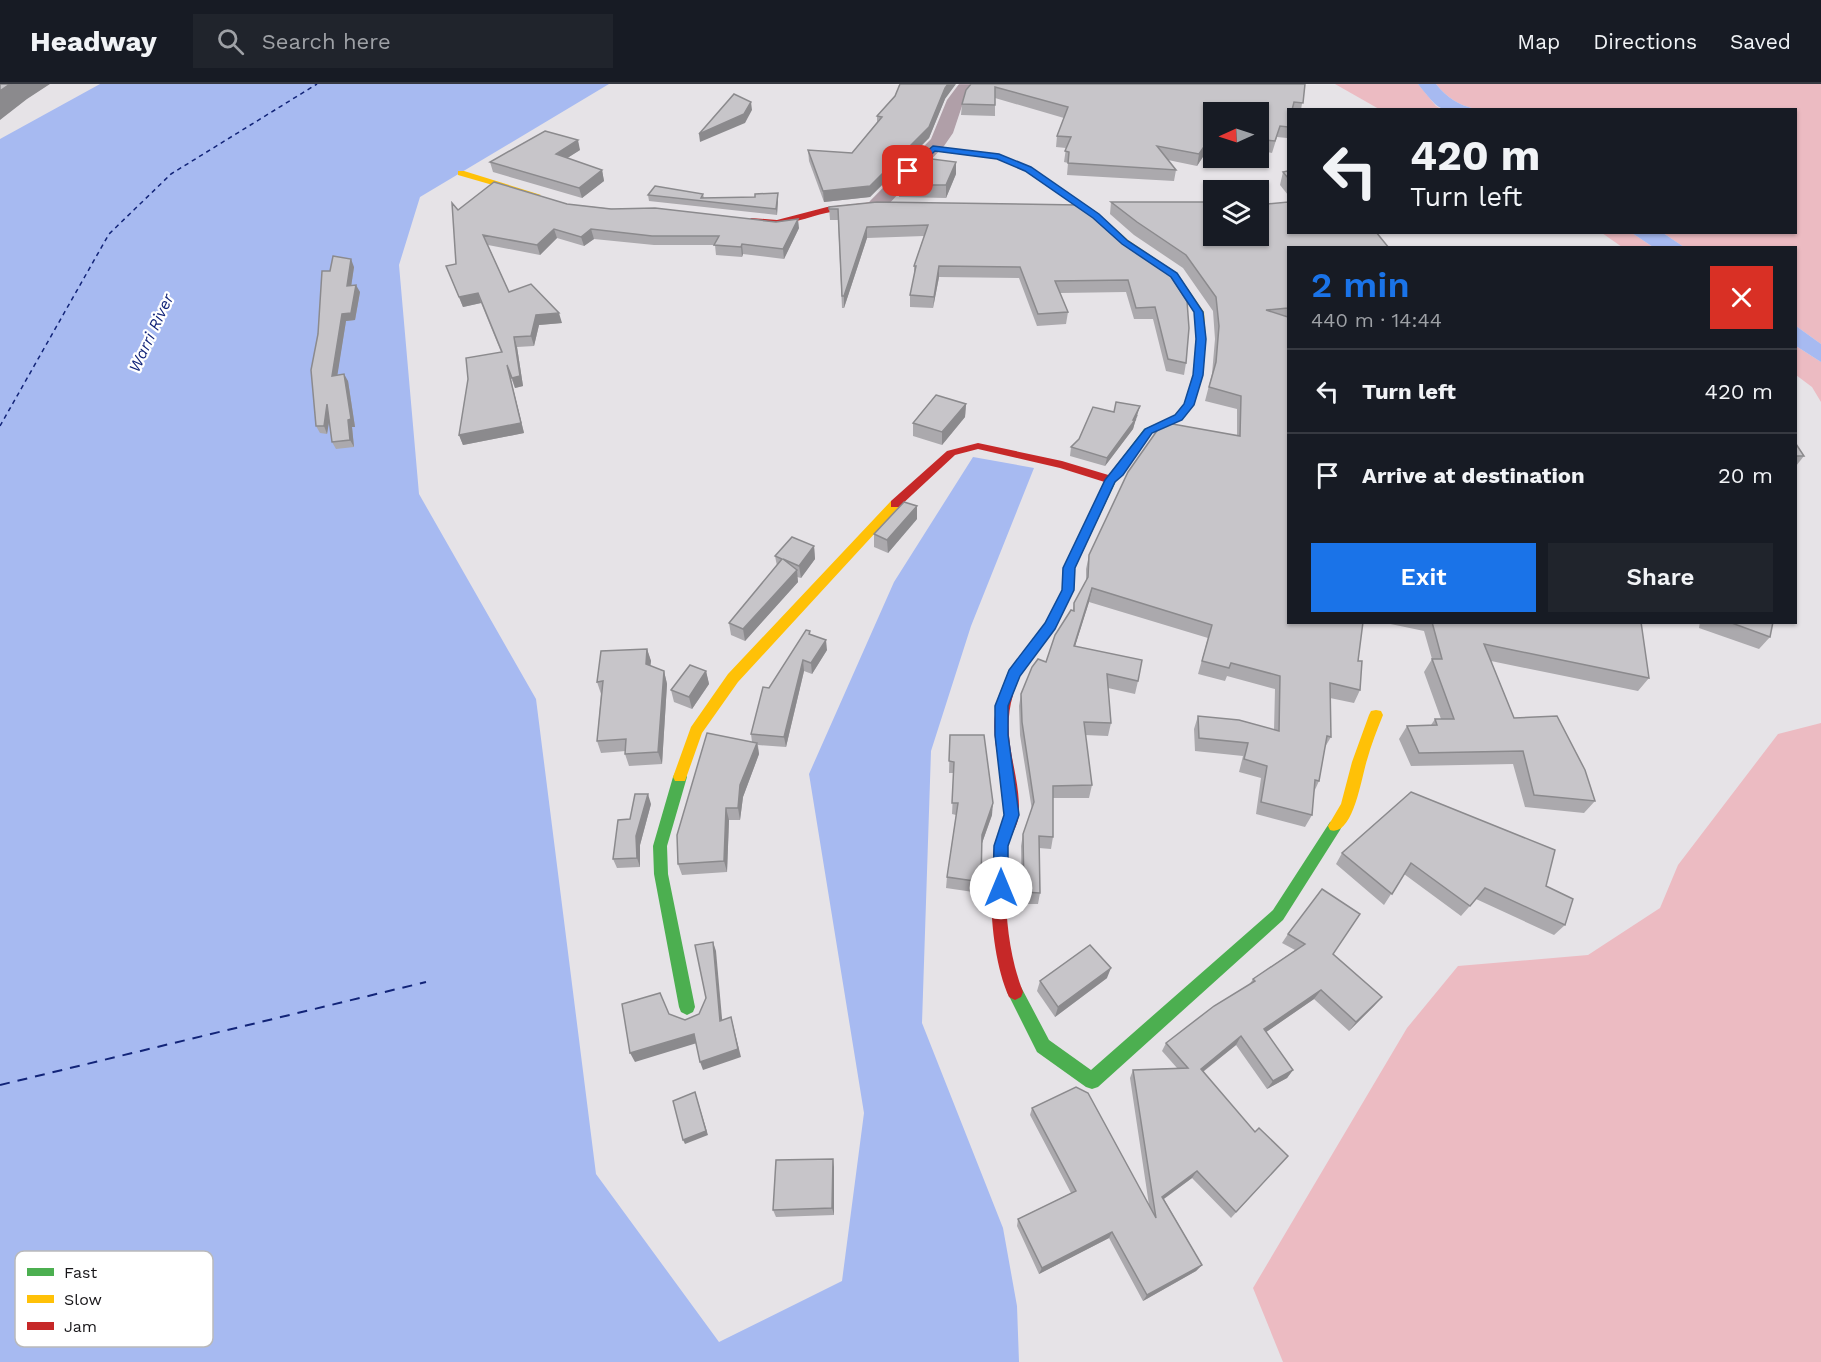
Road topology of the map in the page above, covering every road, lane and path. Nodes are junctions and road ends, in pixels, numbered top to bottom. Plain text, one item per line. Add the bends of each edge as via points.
1 (969, 84) edge
2 (933, 149) junction
3 (461, 173) dead end
4 (547, 199) edge
5 (877, 205) junction
6 (900, 205) edge
7 (1060, 207) edge
8 (1083, 208) junction
9 (742, 220) edge
10 (1111, 480) junction
11 (1376, 715) dead end
12 (687, 1007) dead end

1 - 2 street via 955,100 945,131
2 - 5 street
2 - 8 street via 999,157 1028,169
3 - 4 street
5 - 6 street
5 - 9 street via 827,210 777,223
7 - 8 street
8 - 10 street via 1125,243 1174,275 1190,296 1200,321 1198,375 1189,405 1179,417 1148,431
10 - 11 street via 1069,568 1068,590 1050,626 1014,674 1001,706 1012,815 1001,846 1000,909 1009,981 1043,1046 1092,1081 1278,915 1348,806
10 - 12 street via 978,446 951,453 890,508 733,678 696,731 660,846 661,874

